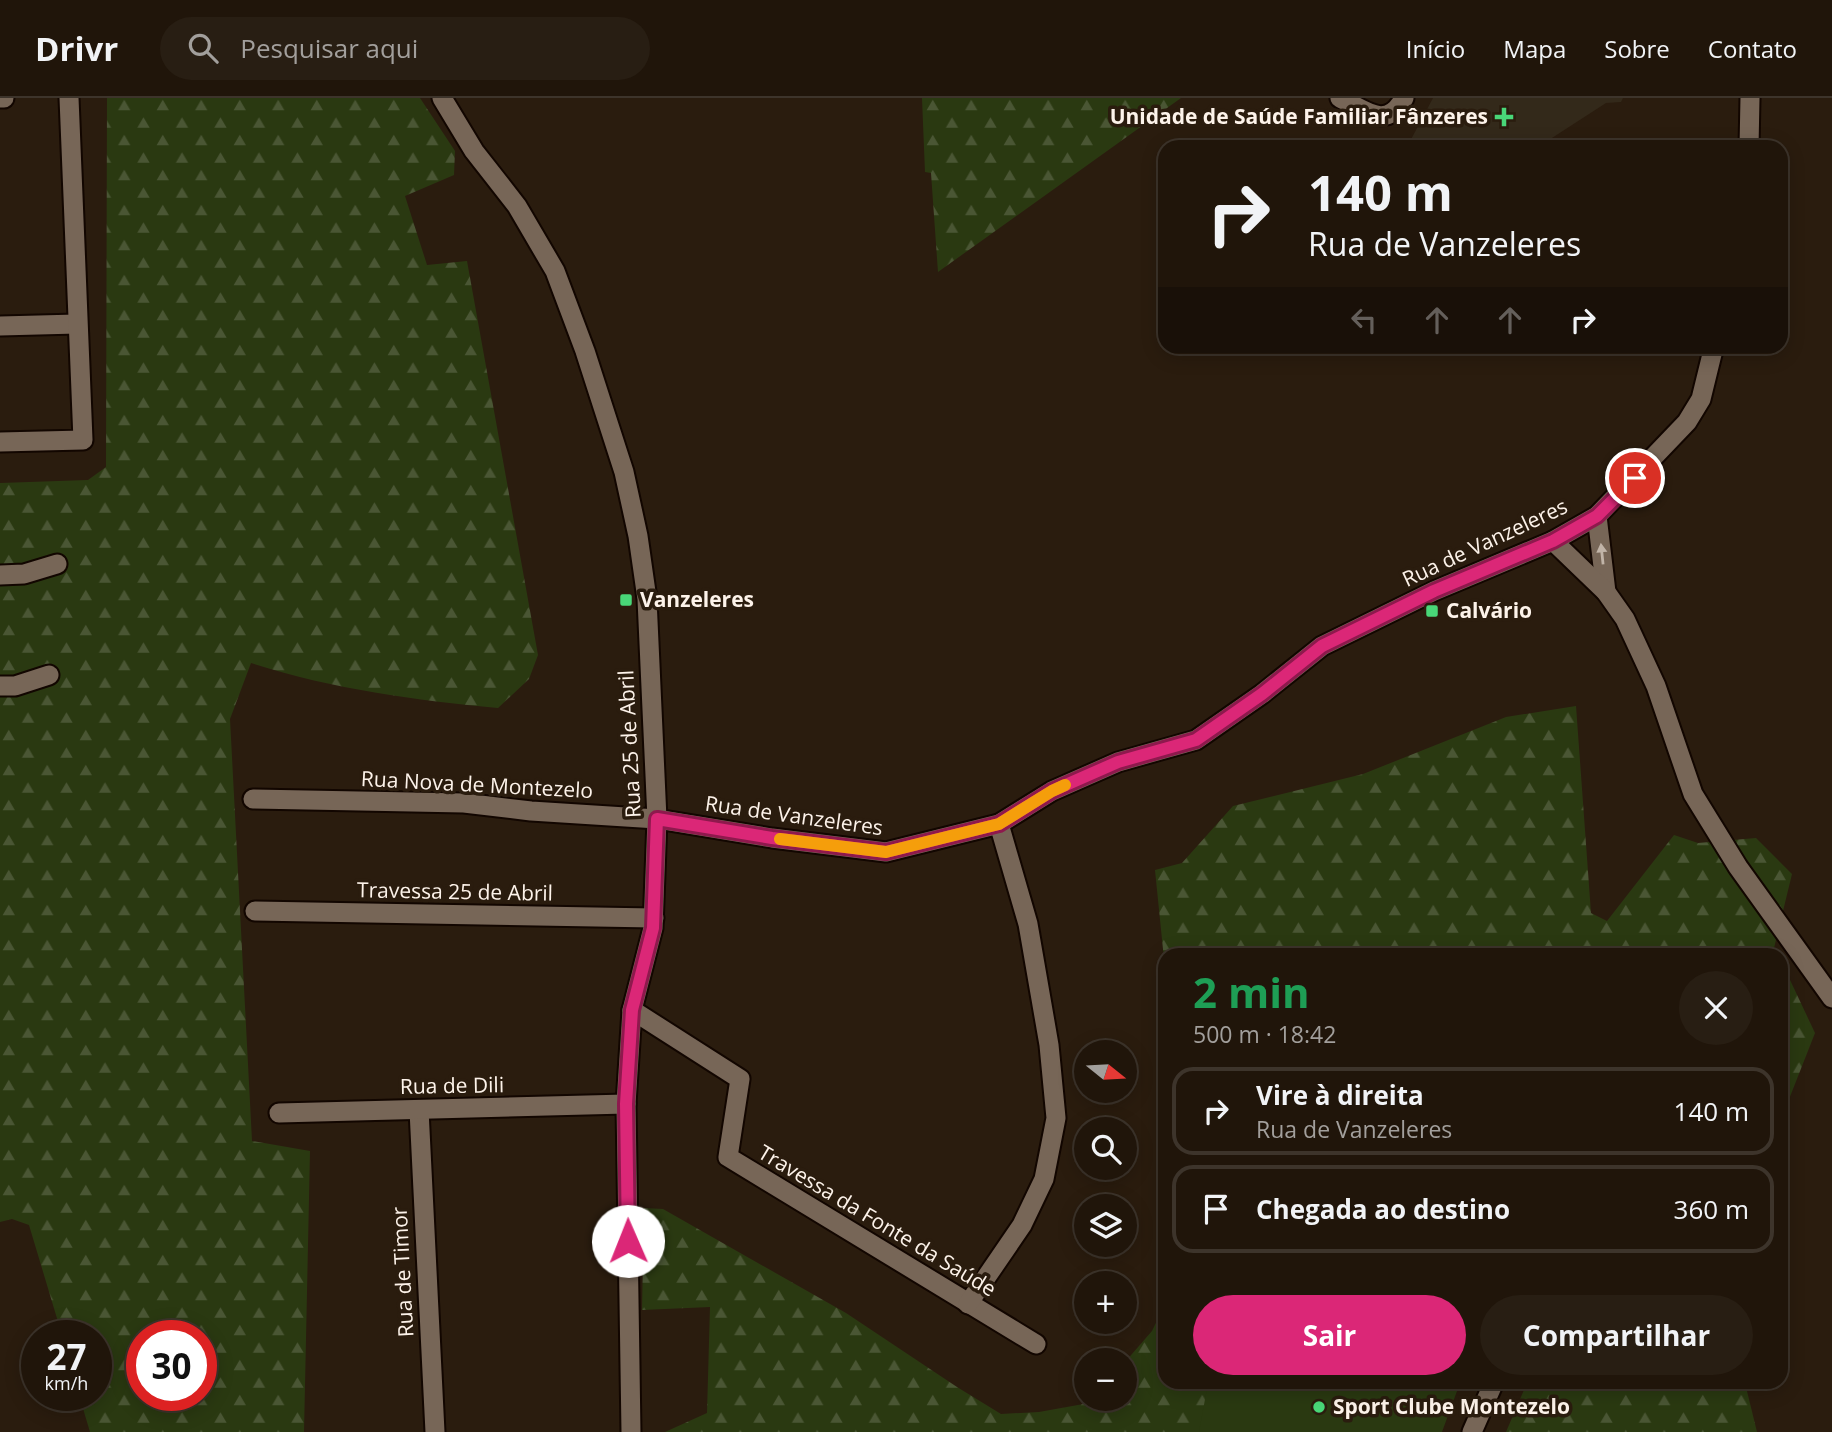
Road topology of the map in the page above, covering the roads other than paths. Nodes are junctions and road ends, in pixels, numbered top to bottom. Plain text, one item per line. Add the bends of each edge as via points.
1 (69, 98) edge
2 (442, 98) edge
3 (1340, 98) edge
4 (1404, 98) edge
5 (1749, 98) edge
6 (1748, 140) edge
7 (77, 324) junction
8 (0, 326) edge
9 (1712, 354) edge
10 (0, 442) edge
11 (1597, 516) junction
12 (1553, 541) junction
13 (57, 564) dead end
14 (0, 575) edge
15 (1606, 592) junction
16 (49, 675) dead end
17 (0, 686) edge
18 (253, 799) dead end
19 (657, 819) junction
20 (999, 824) junction
21 (255, 911) dead end
22 (654, 918) junction
23 (1832, 998) edge
24 (632, 1010) junction
25 (626, 1104) junction
26 (419, 1110) junction
27 (279, 1113) dead end
28 (968, 1304) junction
29 (1036, 1343) dead end
30 (1491, 1389) edge
31 (435, 1432) edge
32 (631, 1432) edge
33 (1472, 1432) edge

1 - 7 street
2 - 19 street, Rua 25 de Abril via 474,151 517,206 555,271 624,472 647,600
3 - 4 street via 1377,116 1397,112
5 - 6 street
7 - 8 street
7 - 10 street via 83,440
9 - 11 street, Rua de Vanzeleres via 1701,398 1687,422
11 - 12 street, Rua de Vanzeleres
15 -> 11 street
12 - 15 street
12 - 20 street, Rua de Vanzeleres via 1434,591 1322,646 1196,740 1118,762 1052,791
13 - 14 street via 24,574
15 - 23 street via 1625,619 1656,686 1693,794 1738,867
16 - 17 street
18 - 19 street, Rua Nova de Montezelo via 464,803
19 - 20 street, Rua de Vanzeleres via 886,852
19 - 22 street, Rua 25 de Abril
20 - 28 street via 1028,924 1056,1118 1044,1179 1022,1225
21 - 22 street, Travessa 25 de Abril
22 - 24 street, Rua 25 de Abril
24 - 25 street, Rua 25 de Abril
24 - 28 street, Travessa da Fonte da Saúde via 740,1079 729,1157
25 - 26 street, Rua de Dili
25 - 32 street, Rua 25 de Abril
26 - 27 street, Rua de Dili
26 - 31 street, Rua de Timor
28 - 29 street, Travessa da Fonte da Saúde
30 - 33 street

